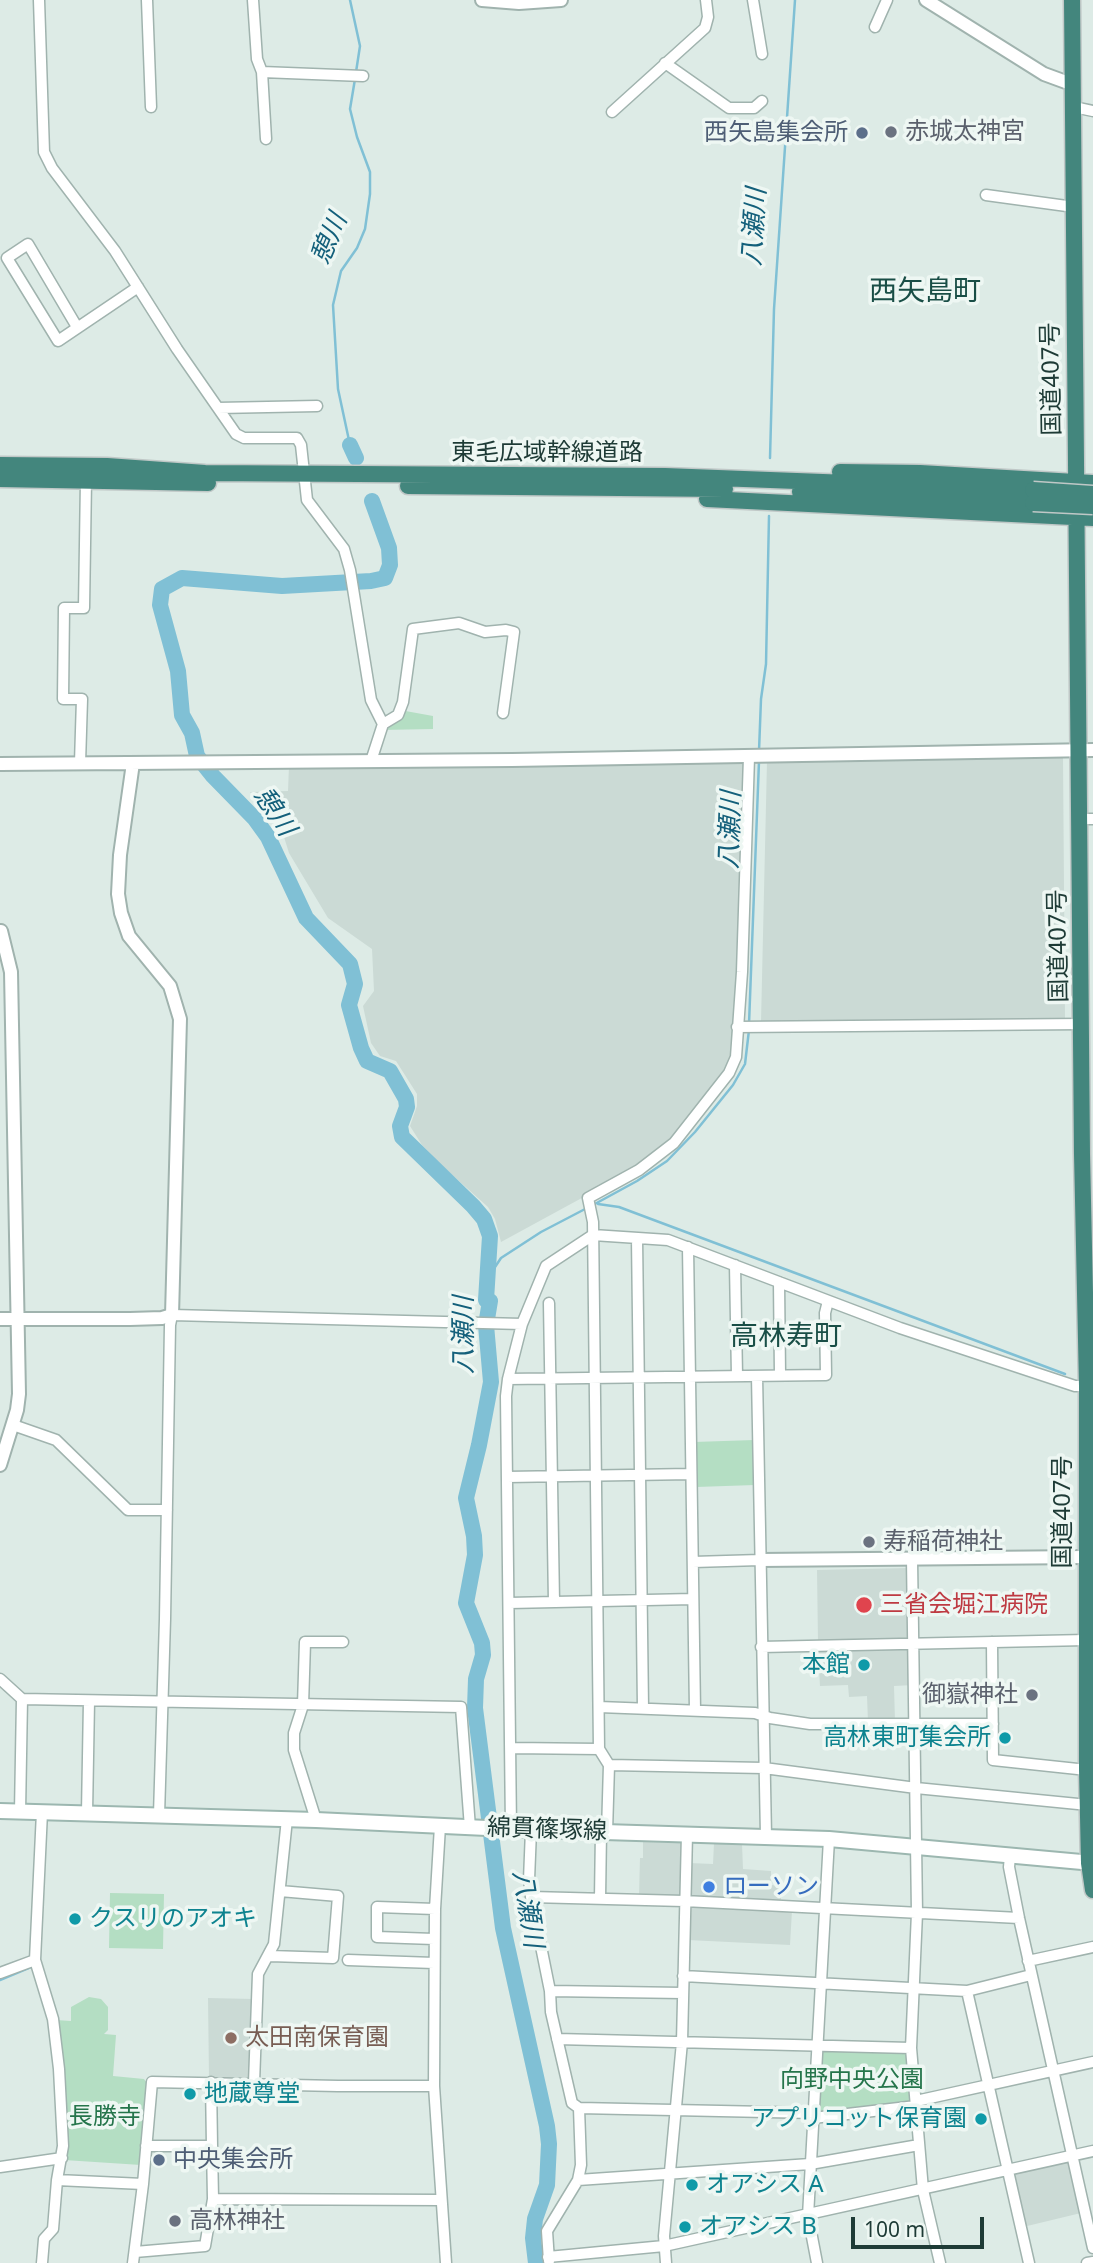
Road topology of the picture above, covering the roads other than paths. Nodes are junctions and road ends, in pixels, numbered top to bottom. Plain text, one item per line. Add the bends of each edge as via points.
1 (39, 0) edge
2 (148, 0) edge
3 (253, 0) edge
4 (482, 0) edge
5 (561, 0) edge
6 (706, 0) edge
7 (753, 0) edge
8 (887, 0) edge
9 (926, 0) edge
10 (1072, 0) edge
11 (504, 1) edge
12 (530, 1) edge
13 (875, 27) dead end
14 (762, 54) dead end
15 (665, 63) junction
16 (262, 72) junction
17 (358, 75) dead end
18 (1074, 85) junction
19 (762, 101) dead end
20 (151, 107) dead end
21 (1074, 107) junction
22 (1093, 111) edge
23 (612, 112) dead end
24 (266, 139) dead end
25 (986, 195) dead end
26 (1074, 207) junction
27 (138, 287) junction
28 (77, 327) junction
29 (317, 406) dead end
30 (218, 408) junction
31 (0, 465) edge
32 (582, 476) junction
33 (0, 479) edge
34 (86, 480) junction
35 (303, 480) junction
36 (1076, 482) junction
37 (1093, 483) edge
38 (554, 488) junction
39 (1093, 494) edge
40 (1033, 497) junction
41 (1093, 506) edge
42 (1085, 517) edge
43 (503, 713) dead end
44 (383, 724) junction
45 (1086, 751) edge
46 (757, 757) junction
47 (371, 761) junction
48 (80, 763) junction
49 (134, 763) junction
50 (0, 764) edge
51 (1087, 819) edge
52 (1087, 906) edge
53 (0, 930) edge
54 (1082, 1024) junction
55 (739, 1027) junction
56 (1087, 1154) edge
57 (593, 1235) junction
58 (637, 1238) junction
59 (688, 1247) junction
60 (735, 1265) junction
61 (779, 1282) junction
62 (828, 1301) junction
63 (549, 1303) dead end
64 (172, 1315) junction
65 (0, 1319) edge
66 (17, 1320) junction
67 (522, 1324) junction
68 (737, 1376) junction
69 (757, 1376) junction
70 (780, 1376) junction
71 (690, 1377) junction
72 (595, 1378) junction
73 (640, 1378) junction
74 (508, 1379) junction
75 (551, 1379) junction
76 (1090, 1386) edge
77 (13, 1425) junction
78 (0, 1465) edge
79 (691, 1474) junction
80 (596, 1475) junction
81 (641, 1475) junction
82 (552, 1476) junction
83 (507, 1477) junction
84 (167, 1510) junction
85 (1089, 1557) edge
86 (912, 1559) junction
87 (760, 1560) junction
88 (693, 1562) junction
89 (693, 1599) junction
90 (643, 1600) junction
91 (597, 1601) junction
92 (554, 1602) junction
93 (509, 1603) junction
94 (992, 1642) junction
95 (343, 1643) dead end
96 (914, 1643) junction
97 (761, 1647) junction
98 (1089, 1650) edge
99 (0, 1679) edge
100 (22, 1699) junction
101 (89, 1701) junction
102 (162, 1702) junction
103 (303, 1705) junction
104 (599, 1707) junction
105 (643, 1708) junction
106 (695, 1710) junction
107 (762, 1716) junction
108 (915, 1724) junction
109 (993, 1724) junction
110 (1090, 1724) edge
111 (511, 1748) junction
112 (599, 1749) junction
113 (609, 1765) junction
114 (764, 1768) junction
115 (1087, 1770) junction
116 (916, 1788) junction
117 (1089, 1796) edge
118 (0, 1811) edge
119 (20, 1812) junction
120 (43, 1812) junction
121 (87, 1814) junction
122 (159, 1815) junction
123 (286, 1819) junction
124 (316, 1820) junction
125 (440, 1826) junction
126 (472, 1828) junction
127 (510, 1829) junction
128 (531, 1830) junction
129 (604, 1832) junction
130 (687, 1834) junction
131 (766, 1836) junction
132 (829, 1839) junction
133 (916, 1845) junction
134 (1010, 1856) junction
135 (1091, 1863) edge
136 (1093, 1890) edge
137 (279, 1891) junction
138 (531, 1897) junction
139 (600, 1899) junction
140 (684, 1901) junction
141 (824, 1908) junction
142 (435, 1909) junction
143 (917, 1913) junction
144 (1019, 1918) junction
145 (434, 1939) junction
146 (1093, 1947) edge
147 (270, 1956) junction
148 (35, 1959) junction
149 (348, 1960) dead end
150 (1028, 1961) junction
151 (434, 1963) junction
152 (0, 1973) edge
153 (1031, 1975) junction
154 (683, 1976) junction
155 (821, 1984) junction
156 (913, 1988) junction
157 (550, 1991) junction
158 (967, 1991) junction
159 (683, 1993) junction
160 (557, 2039) junction
161 (682, 2042) junction
162 (817, 2046) junction
163 (911, 2048) junction
164 (1093, 2062) edge
165 (1053, 2071) junction
166 (211, 2082) junction
167 (254, 2083) junction
168 (987, 2085) junction
169 (434, 2086) junction
170 (916, 2104) junction
171 (579, 2108) junction
172 (676, 2110) junction
173 (813, 2115) junction
174 (919, 2145) junction
175 (146, 2146) junction
176 (212, 2146) junction
177 (1093, 2151) edge
178 (1072, 2156) junction
179 (62, 2158) junction
180 (810, 2164) junction
181 (0, 2167) edge
182 (1007, 2171) junction
183 (670, 2175) junction
184 (57, 2180) junction
185 (578, 2180) junction
186 (143, 2184) junction
187 (923, 2190) junction
188 (213, 2199) junction
189 (441, 2200) junction
190 (808, 2216) junction
191 (664, 2246) junction
192 (1093, 2248) edge
193 (135, 2252) junction
194 (549, 2260) edge
195 (937, 2262) edge
196 (1093, 2262) edge
197 (43, 2263) edge
198 (133, 2263) edge
199 (446, 2263) edge
200 (666, 2263) edge
201 (817, 2263) edge
202 (1029, 2263) edge
203 (1087, 2263) edge

1 - 27 street via 44,152
2 - 20 street
3 - 16 street
4 - 11 street
5 - 12 street
6 - 15 street via 707,24
7 - 14 street
8 - 13 street
9 - 18 street via 1044,74
10 - 18 highway, 国道407号
11 - 12 street
15 - 19 street via 724,107 754,108
15 - 23 street
16 - 17 street
16 - 24 street
18 - 21 highway, 国道407号
21 - 22 street
21 - 26 highway, 国道407号
25 - 26 street
26 - 36 highway, 国道407号
27 - 28 street
27 - 30 street
28 - 28 street via 58,341 8,258 28,244
29 - 30 street
30 - 35 street via 244,438 297,438
31 - 35 highway, 東毛広域幹線道路 via 107,466
32 - 35 highway, 東毛広域幹線道路
32 - 36 highway via 644,469 920,473
32 - 40 highway, 東毛広域幹線道路 via 743,479
33 - 34 highway, 東毛広域幹線道路
34 - 35 highway, 東毛広域幹線道路
34 - 48 street via 84,608 64,608 63,699 82,699
35 - 38 highway, 東毛広域幹線道路
35 - 44 street via 307,500 344,549 351,570 372,700
36 - 37 highway
36 - 42 highway, 国道407号
38 - 40 highway, 東毛広域幹線道路
38 - 42 highway
39 - 40 highway, 東毛広域幹線道路, bridge
40 - 41 highway, 東毛広域幹線道路, bridge
42 - 45 highway, 国道407号
43 - 44 street via 514,632 485,632 459,624 413,629 403,702 398,715
44 - 47 street
45 - 46 street
45 - 51 highway, 国道407号
46 - 47 street
46 - 55 street
47 - 49 street
48 - 49 street
48 - 50 street
49 - 64 street via 120,855 121,913 129,936 170,986 180,1019
51 - 52 highway, 国道407号
52 - 54 highway, 国道407号
53 - 66 street via 11,972
54 - 55 street
54 - 56 highway, 国道407号
55 - 57 street via 729,1073 674,1143 639,1170 588,1198
56 - 76 highway, 国道407号
57 - 58 street
57 - 67 street via 546,1266
57 - 72 street
58 - 59 street
58 - 73 street
59 - 60 street
59 - 71 street
60 - 61 street
60 - 68 street
61 - 62 street
61 - 70 street
62 - 70 street via 826,1375
62 - 76 street via 1036,1374
63 - 75 street
64 - 66 street via 130,1320
64 - 67 street
64 - 84 street
65 - 66 street
66 - 77 street via 19,1394
67 - 74 street
68 - 69 street
68 - 71 street
69 - 70 street
69 - 87 street
71 - 73 street
71 - 79 street
72 - 73 street
72 - 75 street
72 - 80 street
73 - 81 street
74 - 75 street
74 - 83 street
75 - 82 street
76 - 85 highway, 国道407号
77 - 78 street
77 - 84 street via 56,1440 128,1510
79 - 81 street
79 - 88 street
80 - 81 street
80 - 82 street
80 - 91 street
81 - 90 street
82 - 83 street
82 - 92 street
83 - 93 street
84 - 102 street
85 - 86 street
85 - 98 highway, 国道407号
86 - 87 street
86 - 96 street
87 - 88 street
87 - 97 street
88 - 89 street
89 - 90 street
89 - 106 street
90 - 91 street
90 - 105 street
91 - 92 street
91 - 104 street
92 - 93 street
93 - 111 street
94 - 96 street
94 - 98 street
94 - 109 street
95 - 103 street via 305,1642
96 - 97 street
96 - 108 street
97 - 107 street
98 - 110 highway, 国道407号
99 - 100 street
100 - 101 street
100 - 119 street
101 - 102 street
101 - 121 street
102 - 103 street
102 - 122 street
103 - 124 street via 293,1749
103 - 126 street via 461,1707
104 - 105 street
104 - 112 street
105 - 106 street
106 - 107 street
107 - 108 street via 810,1724
107 - 114 street
108 - 109 street
108 - 116 street
109 - 115 street via 993,1760
110 - 115 highway, 国道407号
111 - 112 street
111 - 127 street
112 - 113 street
113 - 114 street
113 - 129 street
114 - 116 street
114 - 131 street
115 - 117 highway, 国道407号
116 - 117 street
116 - 133 street
117 - 135 highway, 国道407号
118 - 119 main road, 綿貫篠塚線
119 - 120 main road, 綿貫篠塚線
120 - 121 main road, 綿貫篠塚線
120 - 148 street
121 - 122 main road, 綿貫篠塚線
122 - 123 main road, 綿貫篠塚線
123 - 124 main road, 綿貫篠塚線
123 - 137 street
124 - 125 main road, 綿貫篠塚線
125 - 126 main road, 綿貫篠塚線
125 - 142 street
126 - 127 main road, 綿貫篠塚線
127 - 128 main road, 綿貫篠塚線
128 - 129 main road, 綿貫篠塚線
128 - 138 street
129 - 130 main road, 綿貫篠塚線
129 - 139 street
130 - 131 main road, 綿貫篠塚線
130 - 140 street
131 - 132 main road, 綿貫篠塚線
132 - 133 main road, 綿貫篠塚線
132 - 141 street
133 - 134 main road, 綿貫篠塚線
133 - 143 street
134 - 135 main road, 綿貫篠塚線
134 - 144 street
135 - 136 highway, 国道407号
137 - 147 street
137 - 147 street via 338,1896 333,1958
138 - 139 street
138 - 157 street
139 - 140 street
140 - 141 street
140 - 154 street
141 - 143 street
141 - 155 street
142 - 145 street
142 - 145 street via 377,1907 377,1937
143 - 144 street
143 - 156 street
144 - 150 street
145 - 151 street
146 - 150 street
147 - 167 street via 258,1974
148 - 152 street
148 - 179 street via 53,2019
149 - 151 street
150 - 153 street
151 - 169 street
153 - 158 street
153 - 165 street
154 - 155 street
154 - 159 street
155 - 156 street
155 - 162 street
156 - 158 street
156 - 163 street
157 - 159 street
157 - 160 street
158 - 168 street
159 - 161 street
160 - 161 street
160 - 171 street via 572,2103
161 - 162 street
161 - 172 street
162 - 163 street
162 - 173 street
163 - 170 street
164 - 165 street
165 - 168 street
165 - 178 street
166 - 167 street
166 - 175 street via 152,2082
166 - 176 street
167 - 169 street
168 - 170 street
168 - 182 street
169 - 189 street
170 - 173 street
170 - 174 street
171 - 172 street
171 - 185 street
172 - 173 street
172 - 183 street
173 - 180 street
174 - 180 street
174 - 187 street
175 - 176 street
175 - 186 street
176 - 188 street
177 - 178 street
178 - 182 street
178 - 192 street
179 - 181 street
179 - 184 street
180 - 183 street
180 - 190 street
182 - 187 street
182 - 202 street
183 - 185 street
183 - 191 street
184 - 186 street
184 - 197 street via 53,2229 44,2239
185 - 194 street via 547,2231
186 - 193 street
187 - 190 street
187 - 195 street
188 - 189 street
188 - 193 street via 205,2246
189 - 199 street
190 - 191 street
190 - 201 street
191 - 194 street
191 - 200 street
193 - 198 street
196 - 203 street

